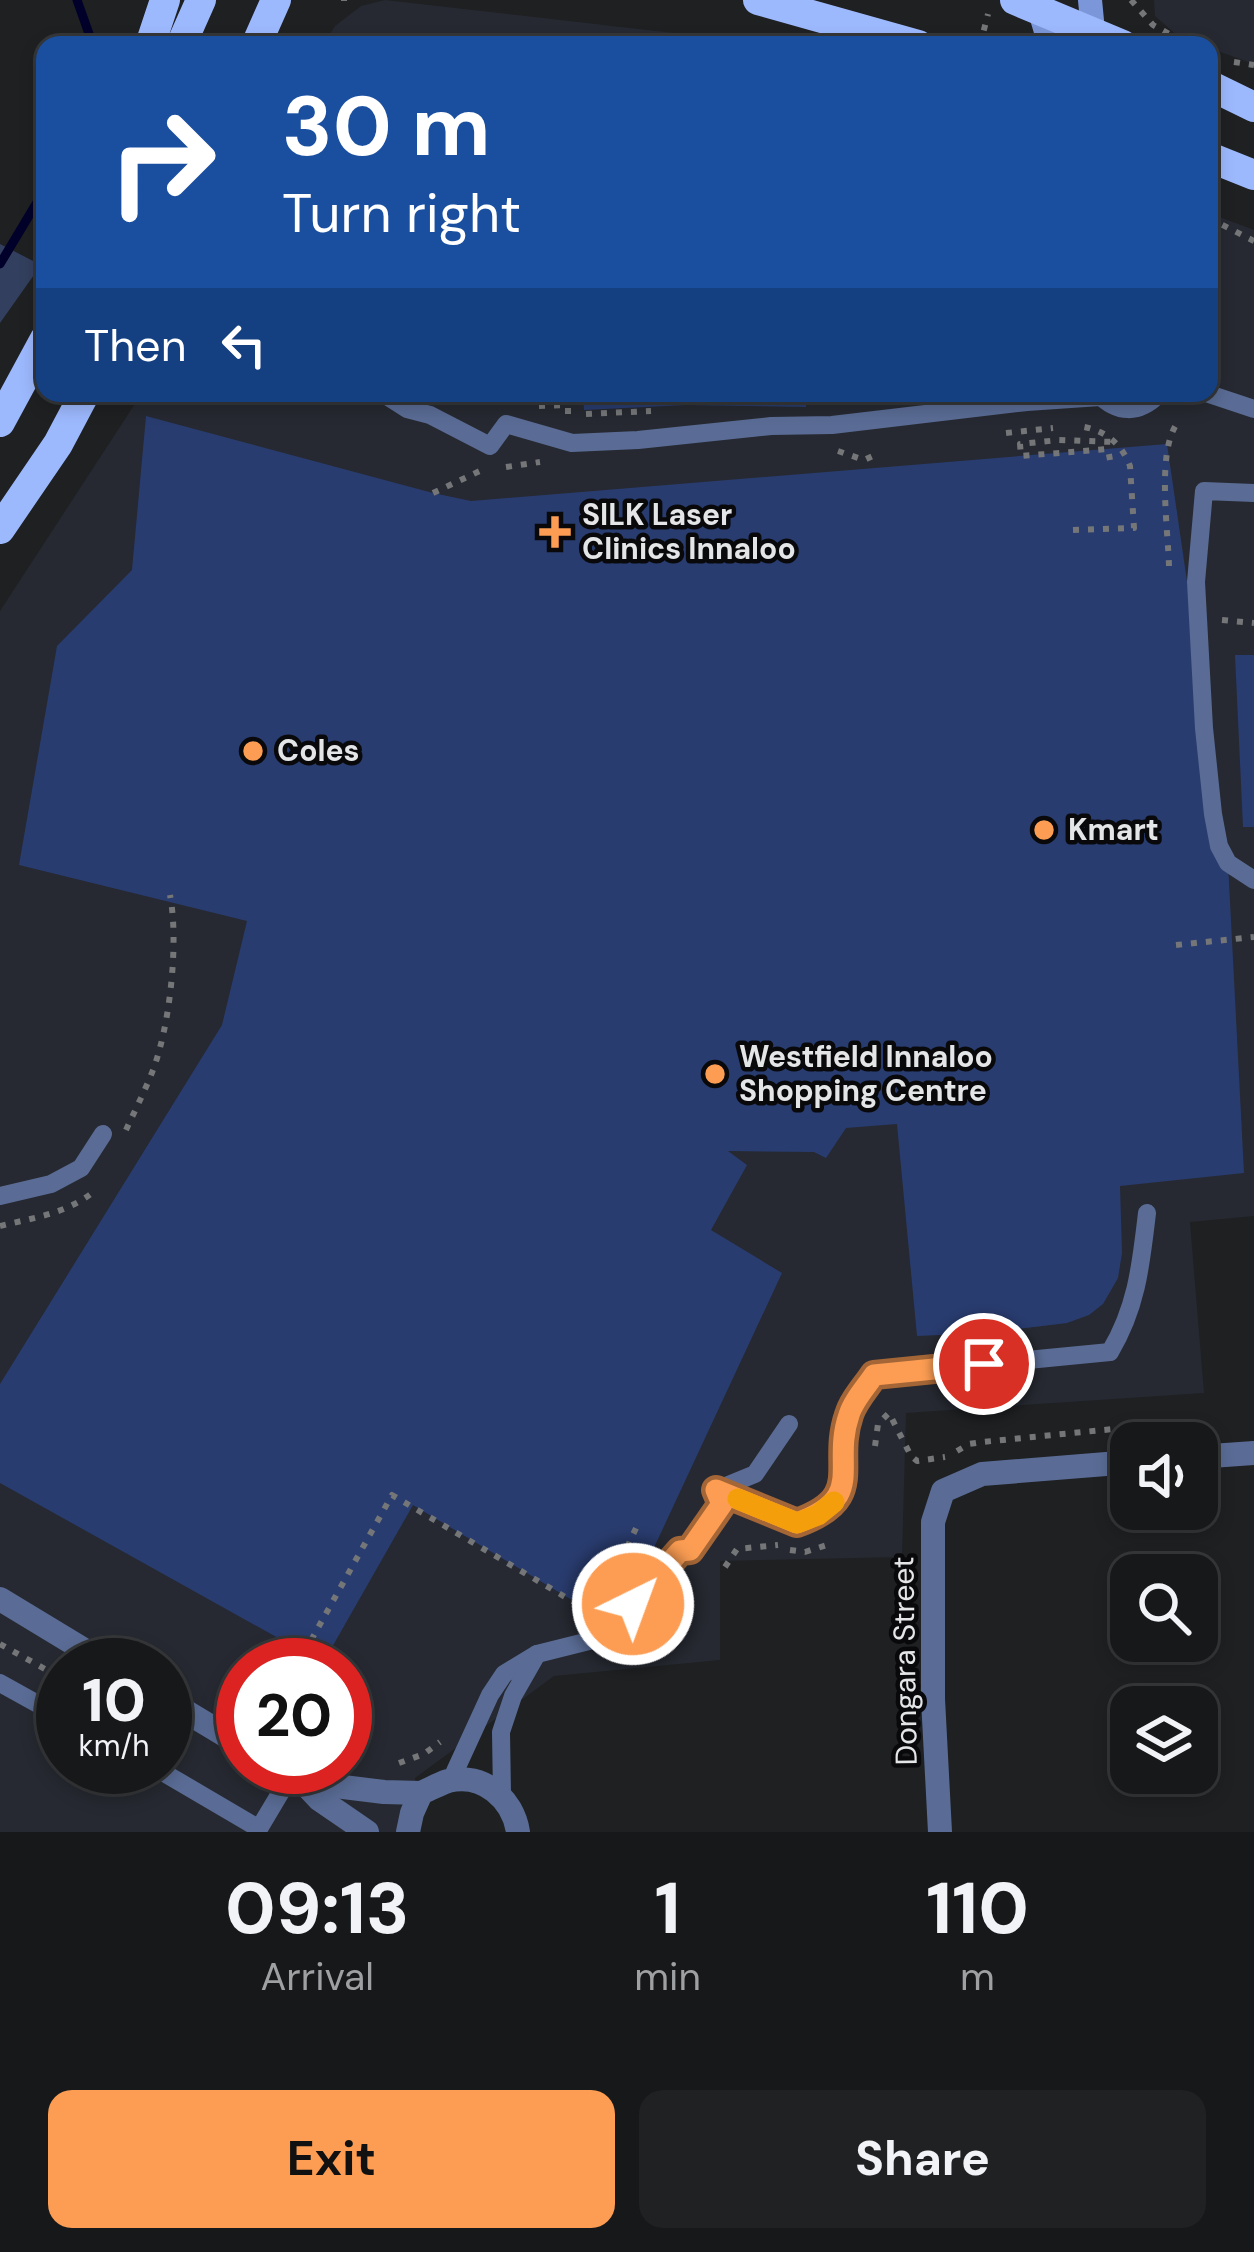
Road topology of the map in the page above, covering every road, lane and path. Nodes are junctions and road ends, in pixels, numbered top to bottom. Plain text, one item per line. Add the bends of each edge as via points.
1 (165, 0) edge
2 (201, 0) edge
3 (758, 0) edge
4 (989, 0) edge
5 (1131, 0) edge
6 (278, 2) edge
7 (1030, 2) edge
8 (1090, 25) edge
9 (153, 36) edge
10 (185, 36) edge
11 (261, 36) edge
12 (887, 36) edge
13 (983, 36) edge
14 (1046, 36) edge
15 (1173, 36) edge
16 (1218, 90) edge
17 (1254, 106) edge
18 (1218, 161) edge
19 (1254, 175) edge
20 (1218, 223) edge
21 (1254, 241) edge
22 (36, 356) edge
23 (1218, 397) edge
24 (80, 402) edge
25 (396, 402) edge
26 (1027, 402) edge
27 (1108, 402) edge
28 (1148, 402) edge
29 (568, 405) joint
30 (530, 406) dead end
31 (1254, 409) edge
32 (568, 415) dead end
33 (0, 422) edge
34 (1176, 425) dead end
35 (999, 433) dead end
36 (1117, 442) junction
37 (1111, 460) dead end
38 (479, 470) dead end
39 (434, 493) dead end
40 (1254, 493) edge
41 (0, 529) edge
42 (1073, 530) dead end
43 (1169, 566) dead end
44 (1254, 880) edge
45 (170, 895) dead end
46 (1254, 938) edge
47 (1176, 945) dead end
48 (111, 1139) joint
49 (102, 1185) dead end
50 (0, 1196) edge
51 (1147, 1213) dead end
52 (0, 1226) edge
53 (789, 1424) dead end
54 (1110, 1429) edge
55 (874, 1446) dead end
56 (1218, 1449) edge
57 (1254, 1453) edge
58 (1110, 1464) edge
59 (716, 1490) junction
60 (637, 1526) dead end
61 (827, 1545) dead end
62 (725, 1567) dead end
63 (0, 1599) edge
64 (589, 1611) junction
65 (582, 1618) dead end
66 (64, 1638) edge
67 (312, 1638) edge
68 (0, 1644) edge
69 (537, 1654) junction
70 (36, 1664) edge
71 (0, 1683) edge
72 (36, 1703) edge
73 (448, 1732) dead end
74 (392, 1765) dead end
75 (451, 1780) junction
76 (192, 1790) edge
77 (372, 1790) edge
78 (421, 1793) junction
79 (279, 1794) edge
80 (314, 1794) edge
81 (502, 1796) junction
82 (258, 1830) edge
83 (368, 1832) edge
84 (408, 1832) edge
85 (518, 1832) edge
86 (940, 1832) edge

1 - 9 main road
2 - 10 main road
3 - 12 main road
4 - 13 path
5 - 15 path
6 - 11 main road
7 - 8 main road
7 - 14 main road
16 - 17 main road
18 - 19 main road
20 - 21 path
22 - 33 main road
23 - 31 lane
24 - 41 main road
25 - 26 lane via 490,446 506,424 572,443
27 - 28 lane via 1129,410
29 - 30 path
29 - 32 path
34 - 43 path via 1166,457
35 - 36 path via 1082,426
36 - 37 path via 1020,444 1021,456 1108,449
36 - 42 path via 1130,466 1134,528
38 - 39 path
40 - 44 lane via 1204,491 1196,582 1219,846
45 - 48 path via 166,1022 154,1068
46 - 47 path
48 - 50 lane via 51,1184
49 - 52 path via 69,1208
51 - 59 lane via 1127,1324 1111,1352 874,1375 850,1411 838,1498 797,1523
53 - 59 lane via 755,1474
54 - 55 path via 969,1444 917,1461 889,1413
56 - 57 street
58 - 86 street, Dongara Street via 982,1474 943,1491 933,1522
59 - 69 lane via 722,1504 690,1550 680,1551 611,1631
60 - 64 path
61 - 62 path via 805,1552 773,1544 737,1549
63 - 66 street
64 - 65 path
64 - 67 path via 392,1495
68 - 70 path
69 - 75 lane via 504,1674
69 - 81 lane via 501,1732
71 - 72 lane
73 - 74 path via 424,1754
75 - 78 street
75 - 81 street
76 - 82 lane
77 - 78 street
78 - 84 street
79 - 82 lane
80 - 83 street
81 - 85 street

